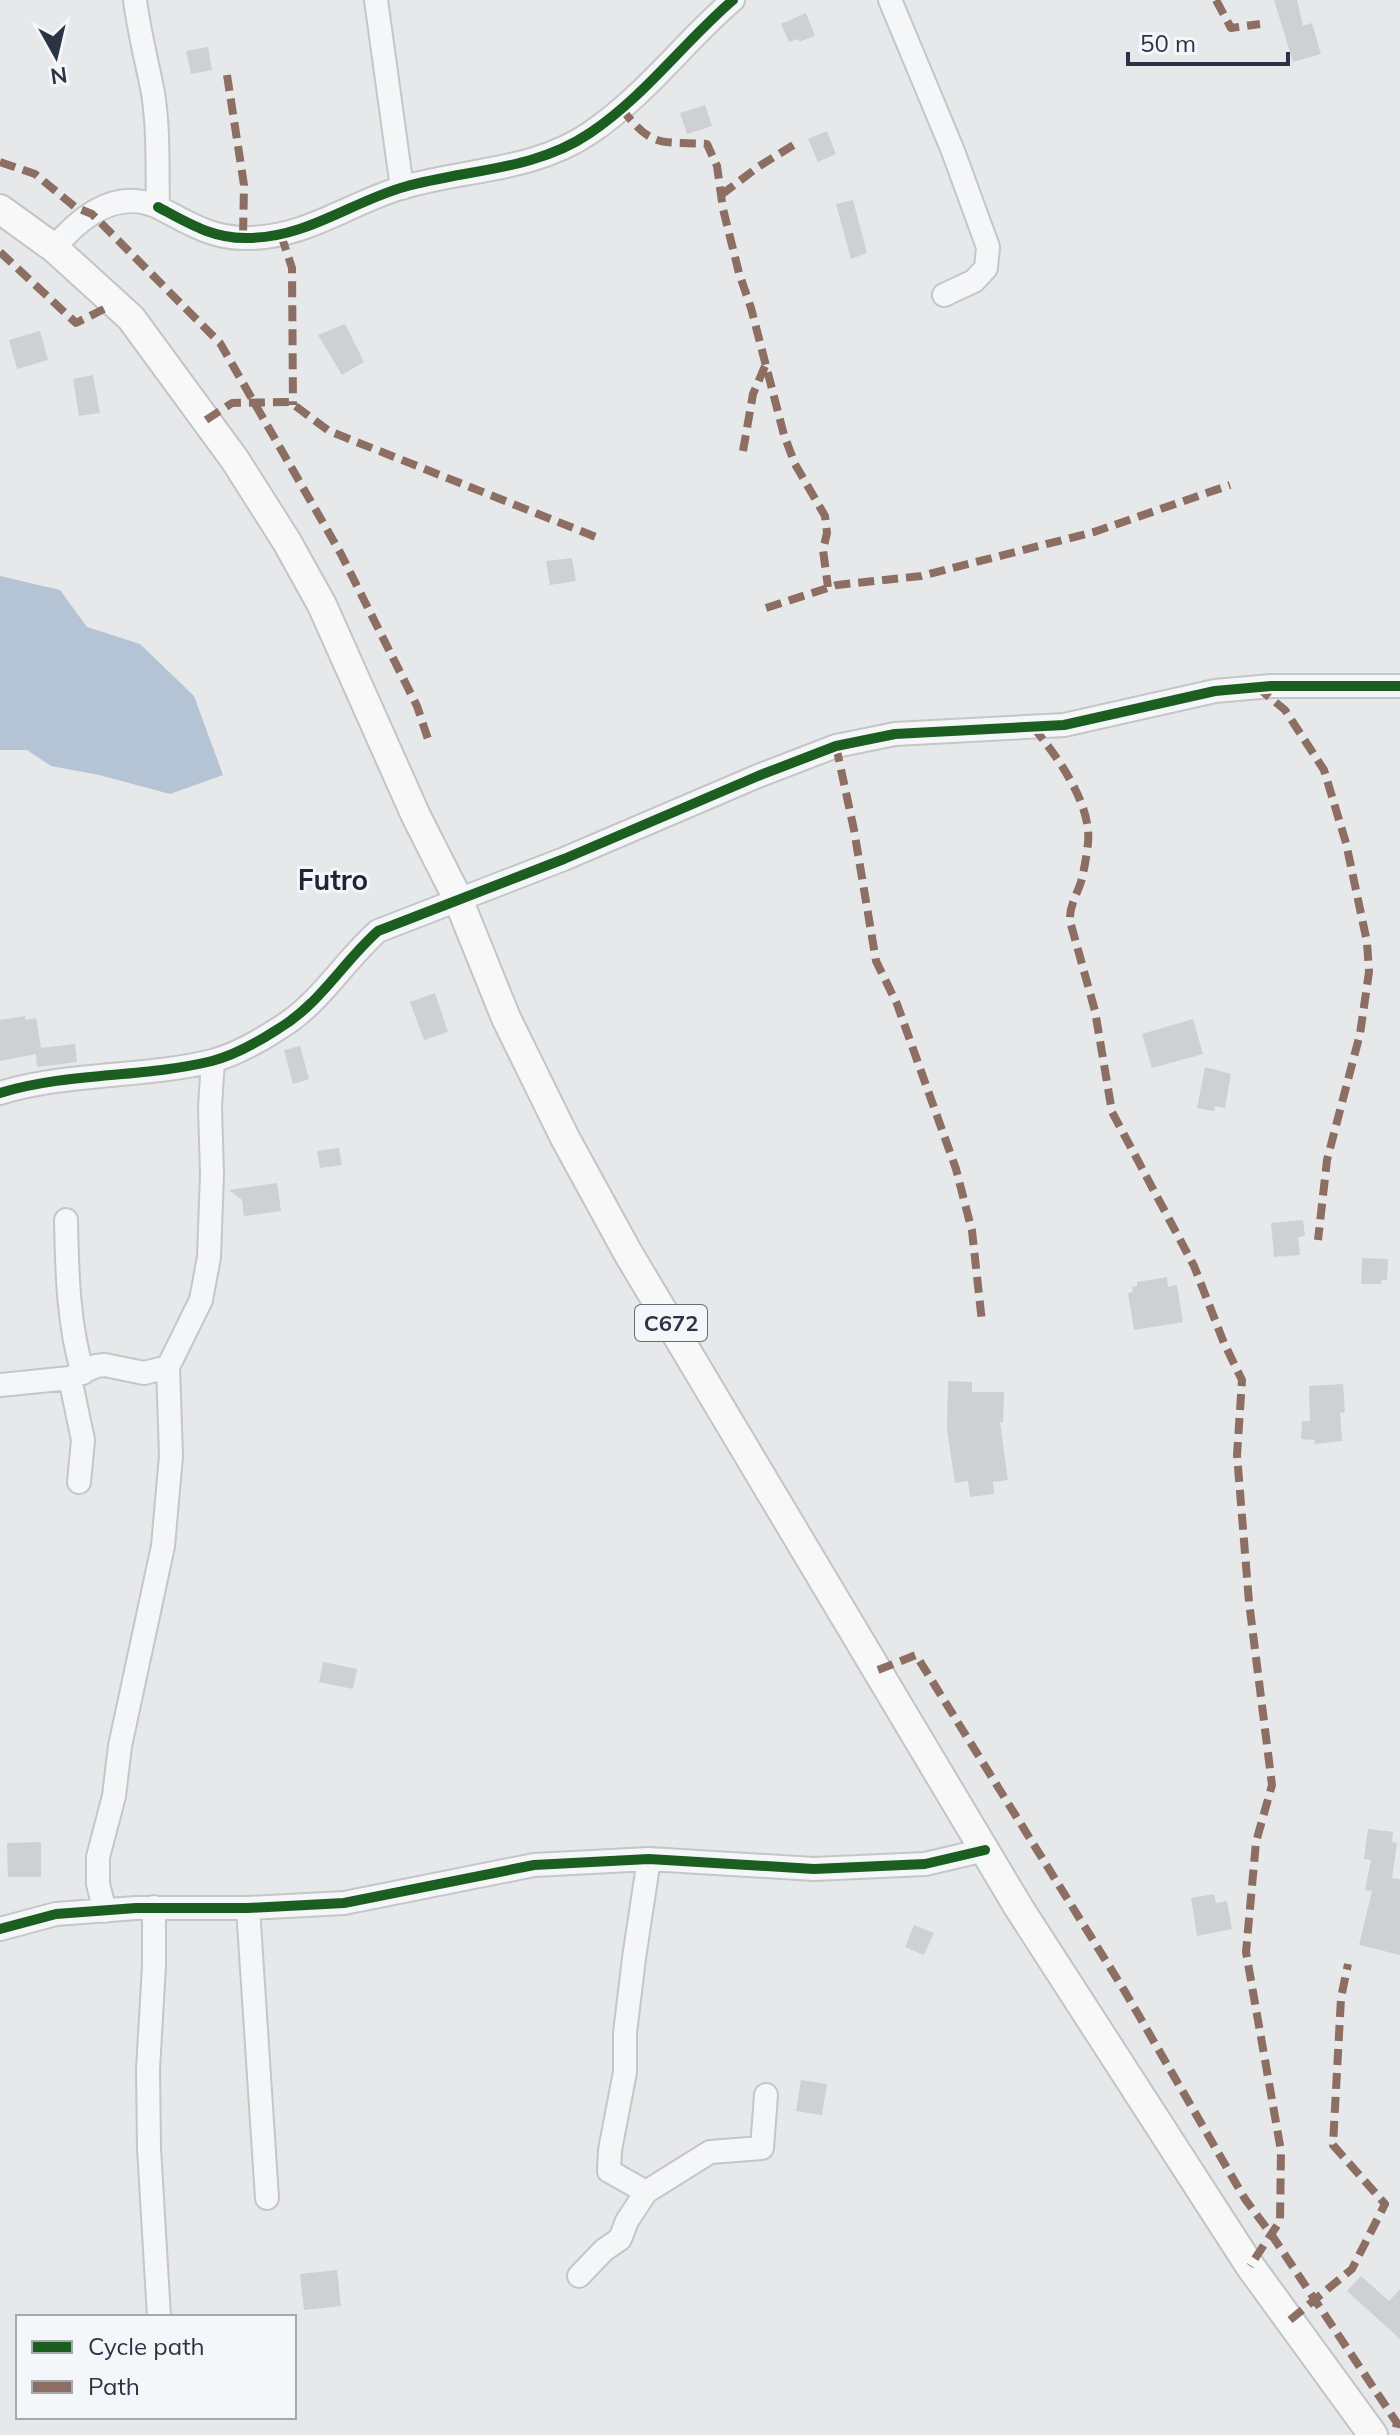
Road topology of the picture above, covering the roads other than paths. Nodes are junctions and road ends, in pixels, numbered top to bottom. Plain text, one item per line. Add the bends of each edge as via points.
1 (135, 0) edge
2 (376, 0) edge
3 (733, 0) edge
4 (890, 0) edge
5 (402, 188) junction
6 (158, 207) junction
7 (0, 209) edge
8 (54, 248) junction
9 (944, 295) dead end
10 (1400, 686) edge
11 (458, 899) junction
12 (213, 1061) junction
13 (0, 1093) edge
14 (66, 1220) dead end
15 (168, 1367) junction
16 (77, 1376) junction
17 (0, 1385) edge
18 (79, 1482) dead end
19 (985, 1850) junction
20 (649, 1859) junction
21 (154, 1907) junction
22 (248, 1908) junction
23 (105, 1911) junction
24 (0, 1929) edge
25 (766, 2095) dead end
26 (646, 2192) junction
27 (267, 2198) dead end
28 (579, 2276) dead end
29 (159, 2315) edge
30 (1373, 2435) edge

1 - 6 street via 153,93
2 - 5 street
3 - 5 street via 590,133 550,155
4 - 9 street via 988,247 986,268 974,281
5 - 6 street via 315,224 252,238 204,232
6 - 8 street via 129,199 99,209
7 - 8 main road, C672
8 - 11 main road, C672 via 131,318 235,460 287,542 322,605
10 - 11 street via 1215,691 1064,725 895,734 836,746
11 - 12 street via 378,931 296,1017
11 - 19 main road, C672 via 506,1018 628,1253
12 - 13 street
12 - 15 street via 209,1257 201,1300
14 - 16 street
15 - 16 street via 144,1373 105,1365
15 - 23 street via 171,1456 163,1546 98,1857
16 - 17 street
16 - 18 street via 83,1440
19 - 20 street via 925,1864 814,1869
19 - 30 main road, C672 via 1250,2266
20 - 22 street via 534,1865 344,1903
20 - 26 street via 609,2171
21 - 22 street
21 - 23 street
21 - 29 street via 148,2069
22 - 27 street
23 - 24 street via 56,1914
25 - 26 street via 762,2148 710,2152
26 - 28 street via 620,2239

